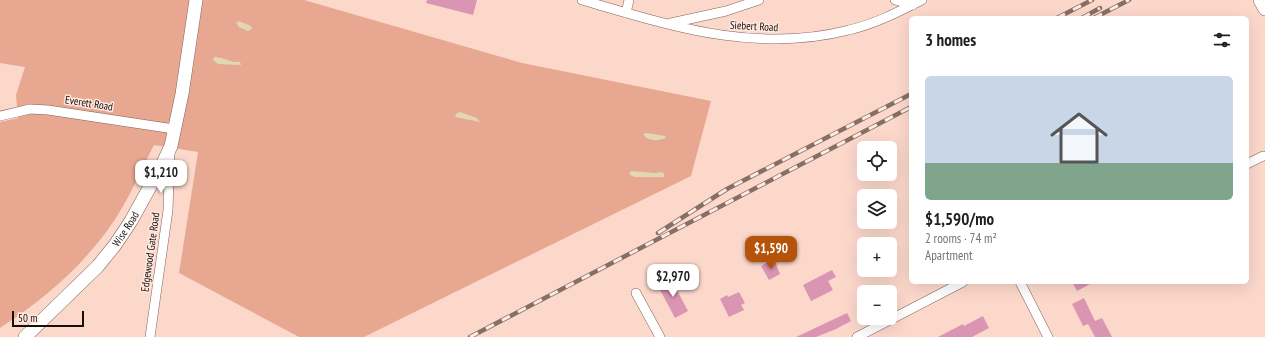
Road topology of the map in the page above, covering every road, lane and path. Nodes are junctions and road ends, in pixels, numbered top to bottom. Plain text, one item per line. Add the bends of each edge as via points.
1 (196, 0) edge
2 (582, 0) edge
3 (629, 0) edge
4 (759, 0) edge
5 (895, 0) edge
6 (922, 0) edge
7 (1260, 0) edge
8 (913, 4) junction
9 (1265, 9) edge
10 (626, 13) junction
11 (668, 24) junction
12 (0, 116) edge
13 (174, 129) junction
14 (171, 146) junction
15 (1263, 156) dead end
16 (1249, 163) edge
17 (959, 284) edge
18 (1021, 284) edge
19 (636, 293) dead end
20 (871, 334) edge
21 (26, 337) edge
22 (150, 337) edge
23 (660, 337) edge
24 (857, 337) edge
25 (1048, 337) edge

1 - 13 street, Wise Road via 182,94
2 - 10 street, Siebert Road
3 - 10 street
4 - 11 street via 726,11
5 - 8 street
6 - 8 street, Siebert Road
7 - 9 street
8 - 11 street, Siebert Road via 880,20 850,30 790,40 730,38
10 - 11 street, Siebert Road
12 - 13 street, Everett Road via 30,109 60,110
13 - 14 street, Wise Road
14 - 21 street, Wise Road via 153,182 115,245 98,266
14 - 22 street, Edgewood Gate Road via 168,210
15 - 16 street
17 - 20 street
18 - 25 street
19 - 23 street
20 - 24 street

